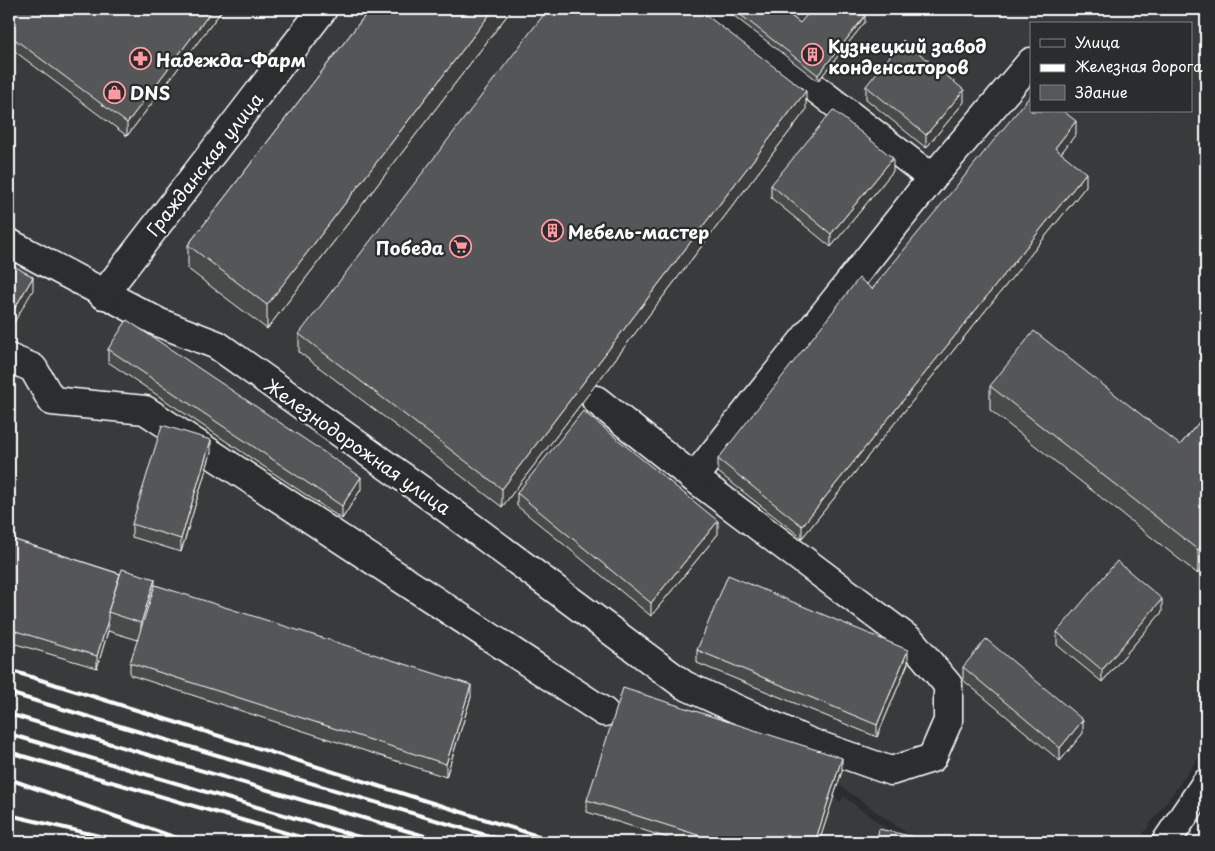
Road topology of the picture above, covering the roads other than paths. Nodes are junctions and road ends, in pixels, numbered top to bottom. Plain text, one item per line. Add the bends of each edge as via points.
1 (323, 9) edge
2 (712, 9) edge
3 (1030, 63) edge
4 (932, 178) junction
5 (9, 243) edge
6 (103, 295) junction
7 (9, 358) edge
8 (596, 400) dead end
9 (694, 478) junction
10 (604, 712) dead end
11 (1206, 783) edge
12 (1166, 842) edge

1 - 6 street, Гражданская улица
2 - 4 street
3 - 4 street
4 - 9 street
5 - 6 street, Железнодорожная улица
6 - 9 street, Железнодорожная улица via 160,323 217,345 438,502 684,685 809,742 891,771 932,758 948,721 948,685 912,642
7 - 10 street via 33,368 52,400 145,410
8 - 9 street, Железнодорожная улица
11 - 12 street

